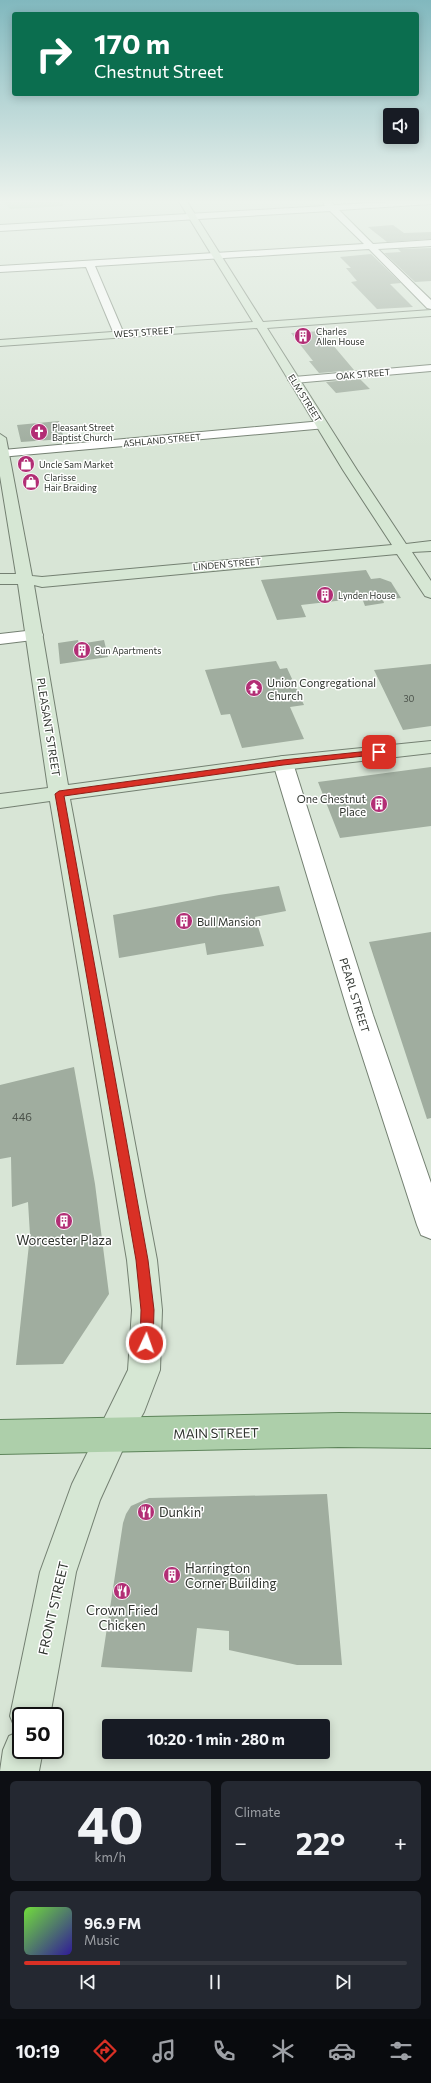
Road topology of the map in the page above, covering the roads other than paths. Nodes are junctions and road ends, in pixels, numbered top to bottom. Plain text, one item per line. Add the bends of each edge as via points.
1 (97, 283) edge
2 (234, 283) edge
3 (408, 283) edge
4 (431, 306) edge
5 (431, 312) edge
6 (260, 324) junction
7 (119, 334) junction
8 (0, 343) edge
9 (431, 368) edge
10 (294, 380) junction
11 (322, 425) junction
12 (0, 438) edge
13 (2, 460) edge
14 (431, 546) edge
15 (402, 548) junction
16 (0, 579) edge
17 (24, 579) junction
18 (431, 593) edge
19 (35, 635) junction
20 (0, 639) edge
21 (431, 747) edge
22 (283, 763) junction
23 (59, 794) junction
24 (1, 800) edge
25 (431, 1225) edge
26 (431, 1431) edge
27 (112, 1436) junction
28 (0, 1437) edge
29 (32, 1707) edge
30 (21, 1759) edge
31 (19, 1771) edge

1 - 7 street
2 - 6 main road, ELM STREET
3 - 4 street
5 - 6 main road, WEST STREET
6 - 7 main road, WEST STREET
6 - 10 main road, ELM STREET
7 - 8 main road, WEST STREET
9 - 10 street, OAK STREET
10 - 11 main road, ELM STREET
11 - 13 street, ASHLAND STREET
11 - 15 main road, ELM STREET
12 - 13 main road, PLEASANT STREET
13 - 17 main road, PLEASANT STREET
14 - 15 main road, LINDEN STREET
15 - 17 main road, LINDEN STREET via 42,582
15 - 18 main road, ELM STREET
16 - 17 main road, LINDEN STREET
17 - 19 main road, PLEASANT STREET
19 - 20 street
19 - 23 main road, PLEASANT STREET
21 - 22 main road
22 - 23 main road
22 - 25 street, PEARL STREET via 361,1015
23 - 24 main road
23 - 27 main road, PLEASANT STREET via 146,1287 148,1330 144,1370 132,1400
26 - 27 main road, MAIN STREET via 339,1430
27 - 28 main road, MAIN STREET
27 - 29 main road, FRONT STREET via 84,1496 58,1572
30 - 31 main road

